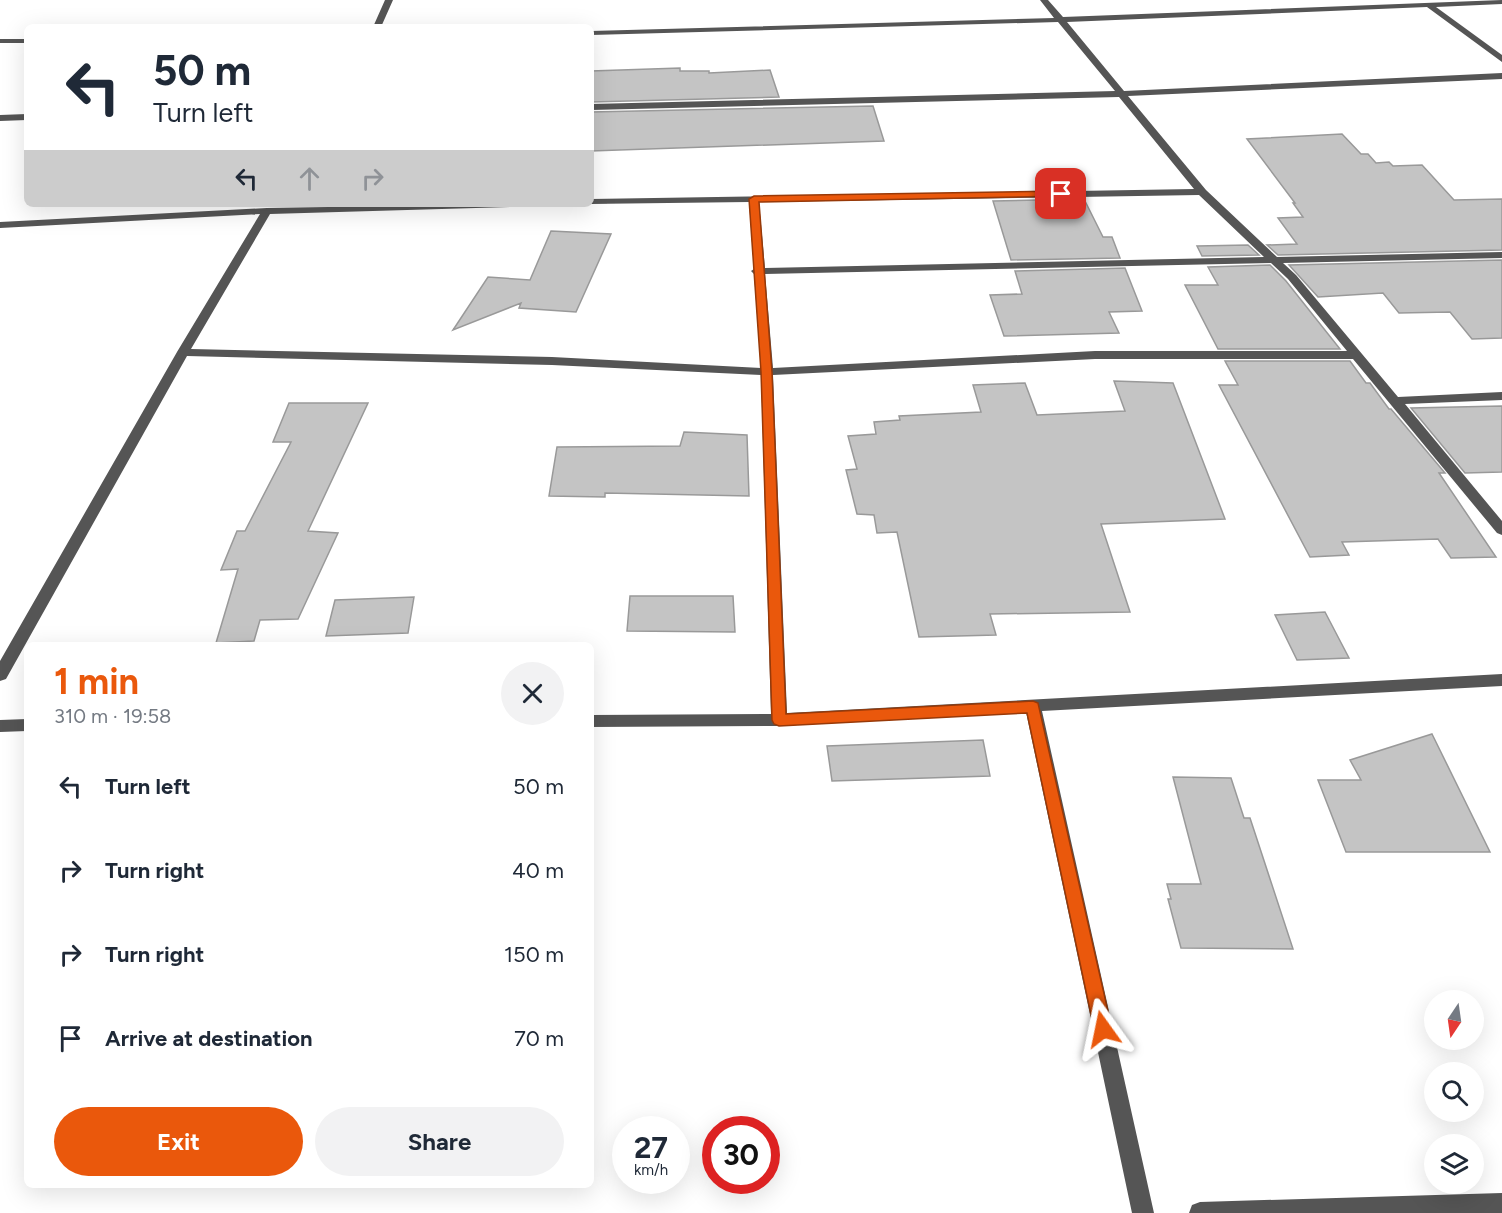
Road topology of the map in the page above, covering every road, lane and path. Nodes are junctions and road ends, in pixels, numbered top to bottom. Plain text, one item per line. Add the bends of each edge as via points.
1 (389, 0) edge
2 (1044, 0) edge
3 (1425, 2) edge
4 (1502, 2) edge
5 (1060, 20) junction
6 (378, 24) edge
7 (594, 33) edge
8 (0, 41) edge
9 (24, 41) edge
10 (1502, 59) edge
11 (1502, 76) edge
12 (1120, 94) junction
13 (594, 107) edge
14 (24, 117) edge
15 (0, 118) edge
16 (1202, 192) junction
17 (754, 199) junction
18 (594, 202) edge
19 (420, 207) edge
20 (267, 212) junction
21 (0, 225) edge
22 (1502, 255) edge
23 (1276, 262) junction
24 (758, 272) junction
25 (183, 352) junction
26 (1358, 355) junction
27 (767, 372) junction
28 (1502, 396) edge
29 (1396, 401) junction
30 (1502, 530) edge
31 (1, 672) edge
32 (1502, 680) edge
33 (1033, 707) junction
34 (779, 720) junction
35 (594, 721) edge
36 (0, 726) edge
37 (24, 726) edge
38 (1502, 1204) edge
39 (1143, 1213) edge
40 (1200, 1213) edge

1 - 6 street
2 - 5 street
3 - 4 street
3 - 5 street
3 - 10 street
5 - 7 street
5 - 12 street
8 - 9 street
11 - 12 street
12 - 13 street
12 - 16 street
14 - 15 street
16 - 17 street
16 - 23 street
17 - 18 street
17 - 24 street
19 - 20 street
20 - 21 street
20 - 25 street
22 - 23 street
23 - 24 street
23 - 26 street
24 - 27 street
25 - 27 street via 552,361
25 - 31 street
26 - 27 street via 1095,356
26 - 29 street
27 - 34 street
28 - 29 street
29 - 30 street
32 - 33 street
33 - 34 street
33 - 39 street
34 - 35 street
36 - 37 street
38 - 40 street

